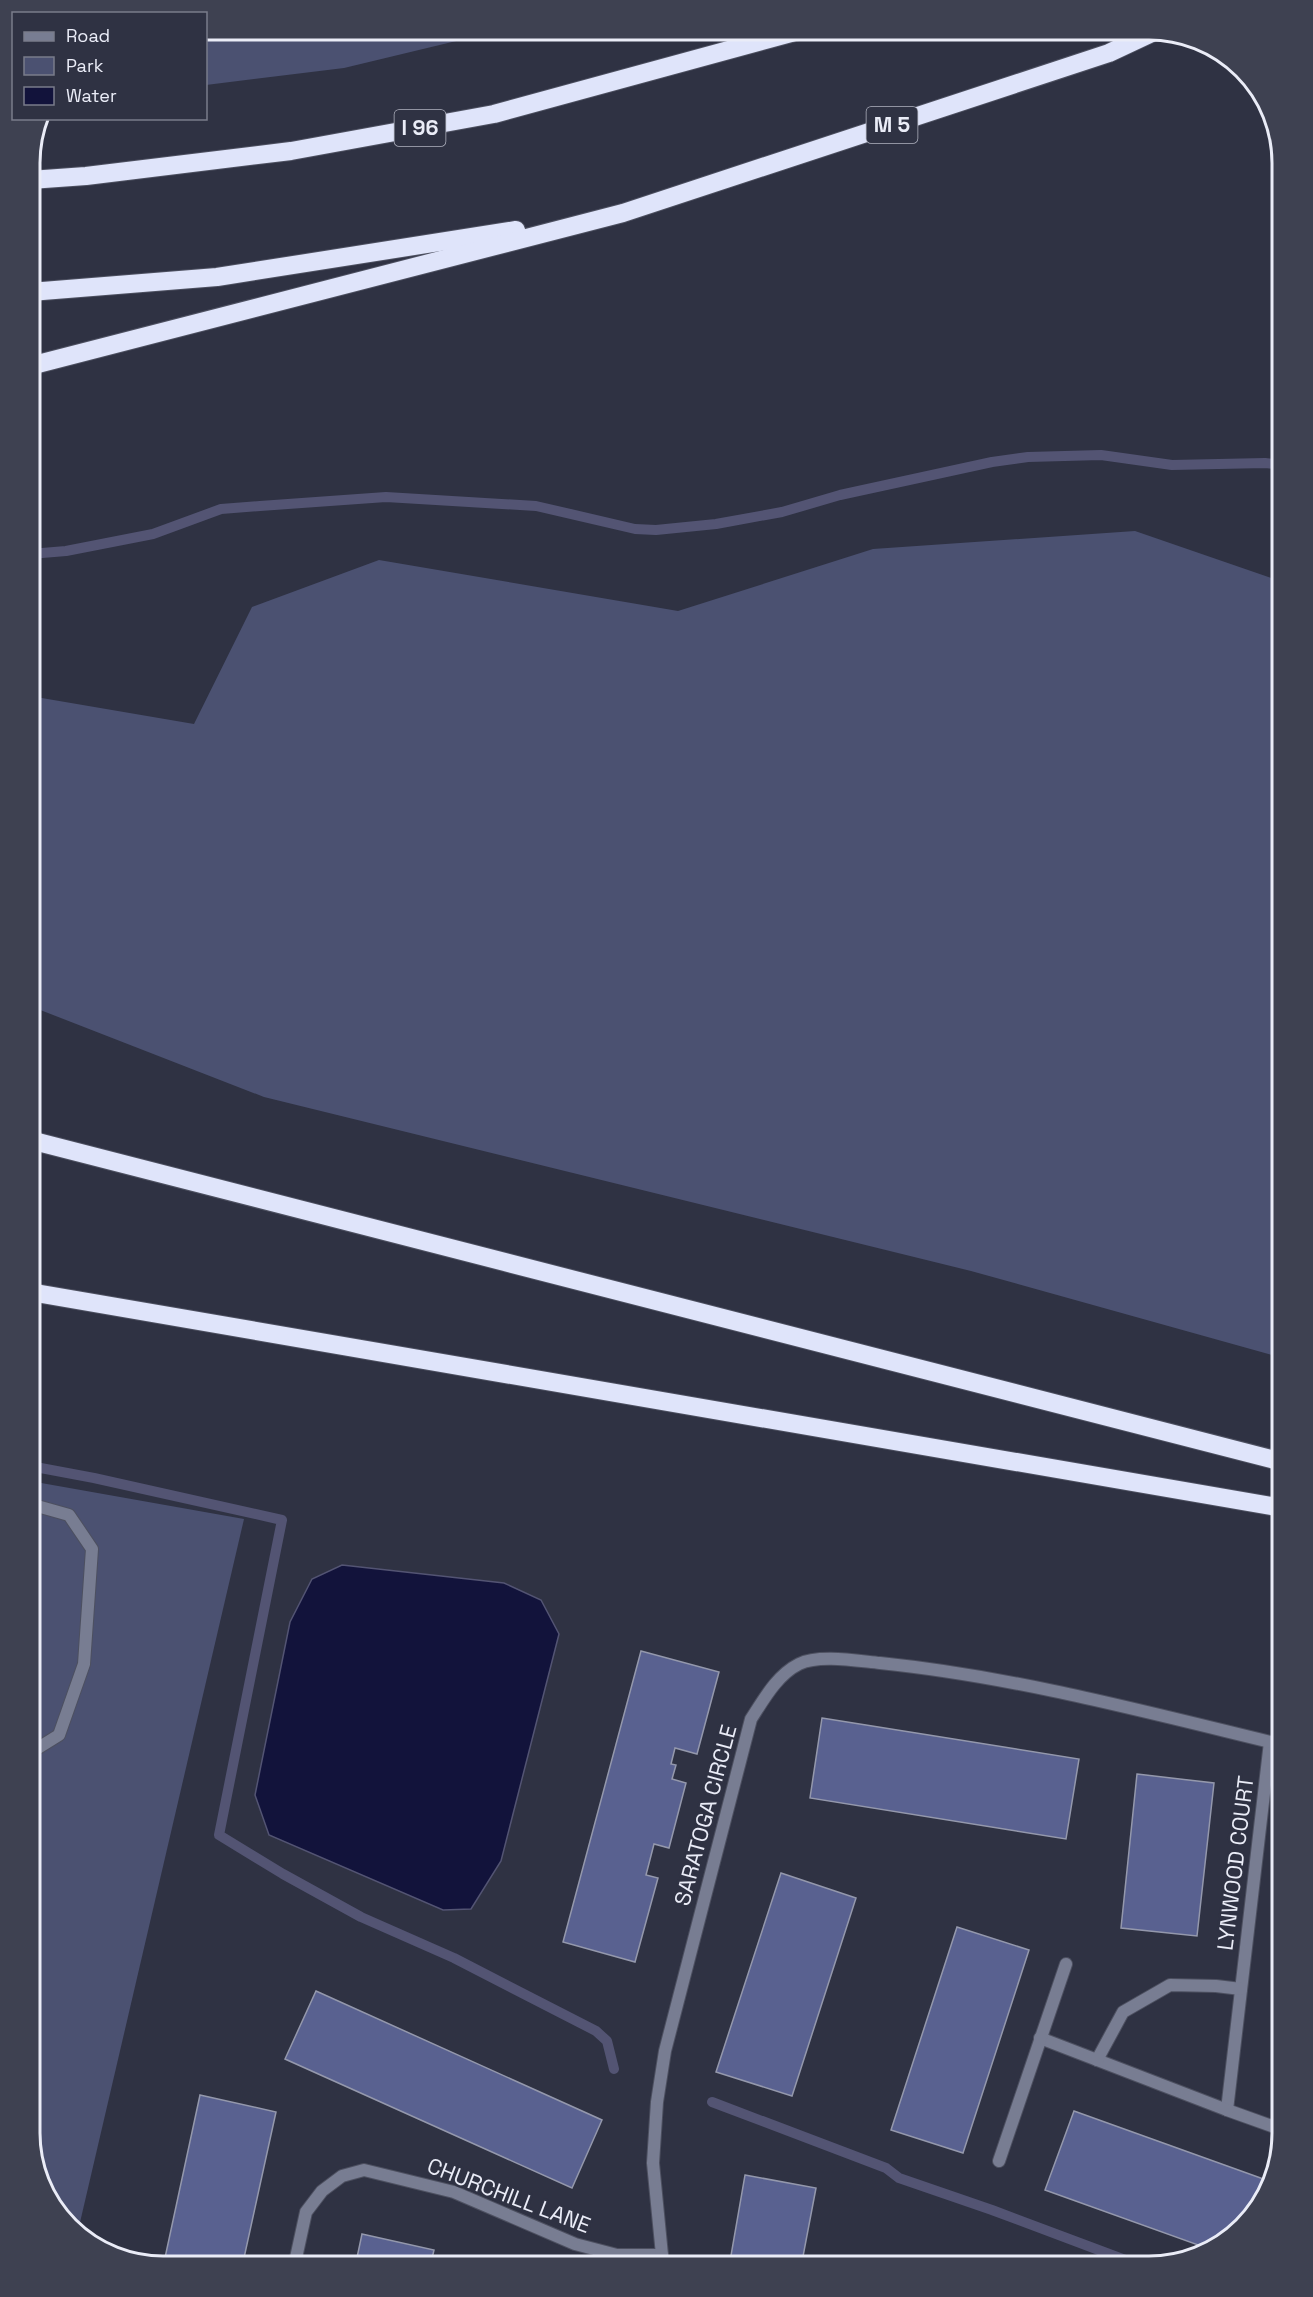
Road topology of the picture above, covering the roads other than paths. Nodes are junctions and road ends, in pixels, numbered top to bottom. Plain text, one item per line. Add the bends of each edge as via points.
1 (763, 41) edge
2 (1135, 41) edge
3 (41, 179) edge
4 (623, 213) junction
5 (41, 291) edge
6 (41, 363) edge
7 (41, 1143) edge
8 (40, 1294) edge
9 (1272, 1458) edge
10 (1272, 1506) edge
11 (40, 1507) edge
12 (1270, 1742) joint
13 (40, 1747) edge
14 (1065, 1964) dead end
15 (1241, 1989) junction
16 (1040, 2038) junction
17 (1097, 2060) junction
18 (1227, 2110) junction
19 (1272, 2126) edge
20 (999, 2161) dead end
21 (296, 2256) edge
22 (617, 2256) edge
23 (662, 2256) edge

1 - 3 highway, I 96 via 494,114 291,151
2 - 4 highway, M 5 via 1109,53
4 - 5 highway via 217,277
4 - 6 highway
7 - 9 highway
8 - 10 highway
11 - 13 street via 69,1515 92,1549 84,1664 59,1735
12 - 15 street, LYNWOOD COURT
12 - 23 street, SARATOGA CIRCLE via 1017,1683 924,1667 845,1659 799,1664 773,1686 751,1719 665,2051 653,2163
14 - 16 street
15 - 17 street via 1170,1985 1123,2012
15 - 18 street, LYNWOOD COURT
16 - 17 street
16 - 20 street
17 - 18 street
18 - 19 street
21 - 22 street, CHURCHILL LANE via 306,2212 322,2191 342,2176 364,2170 454,2192 575,2244

